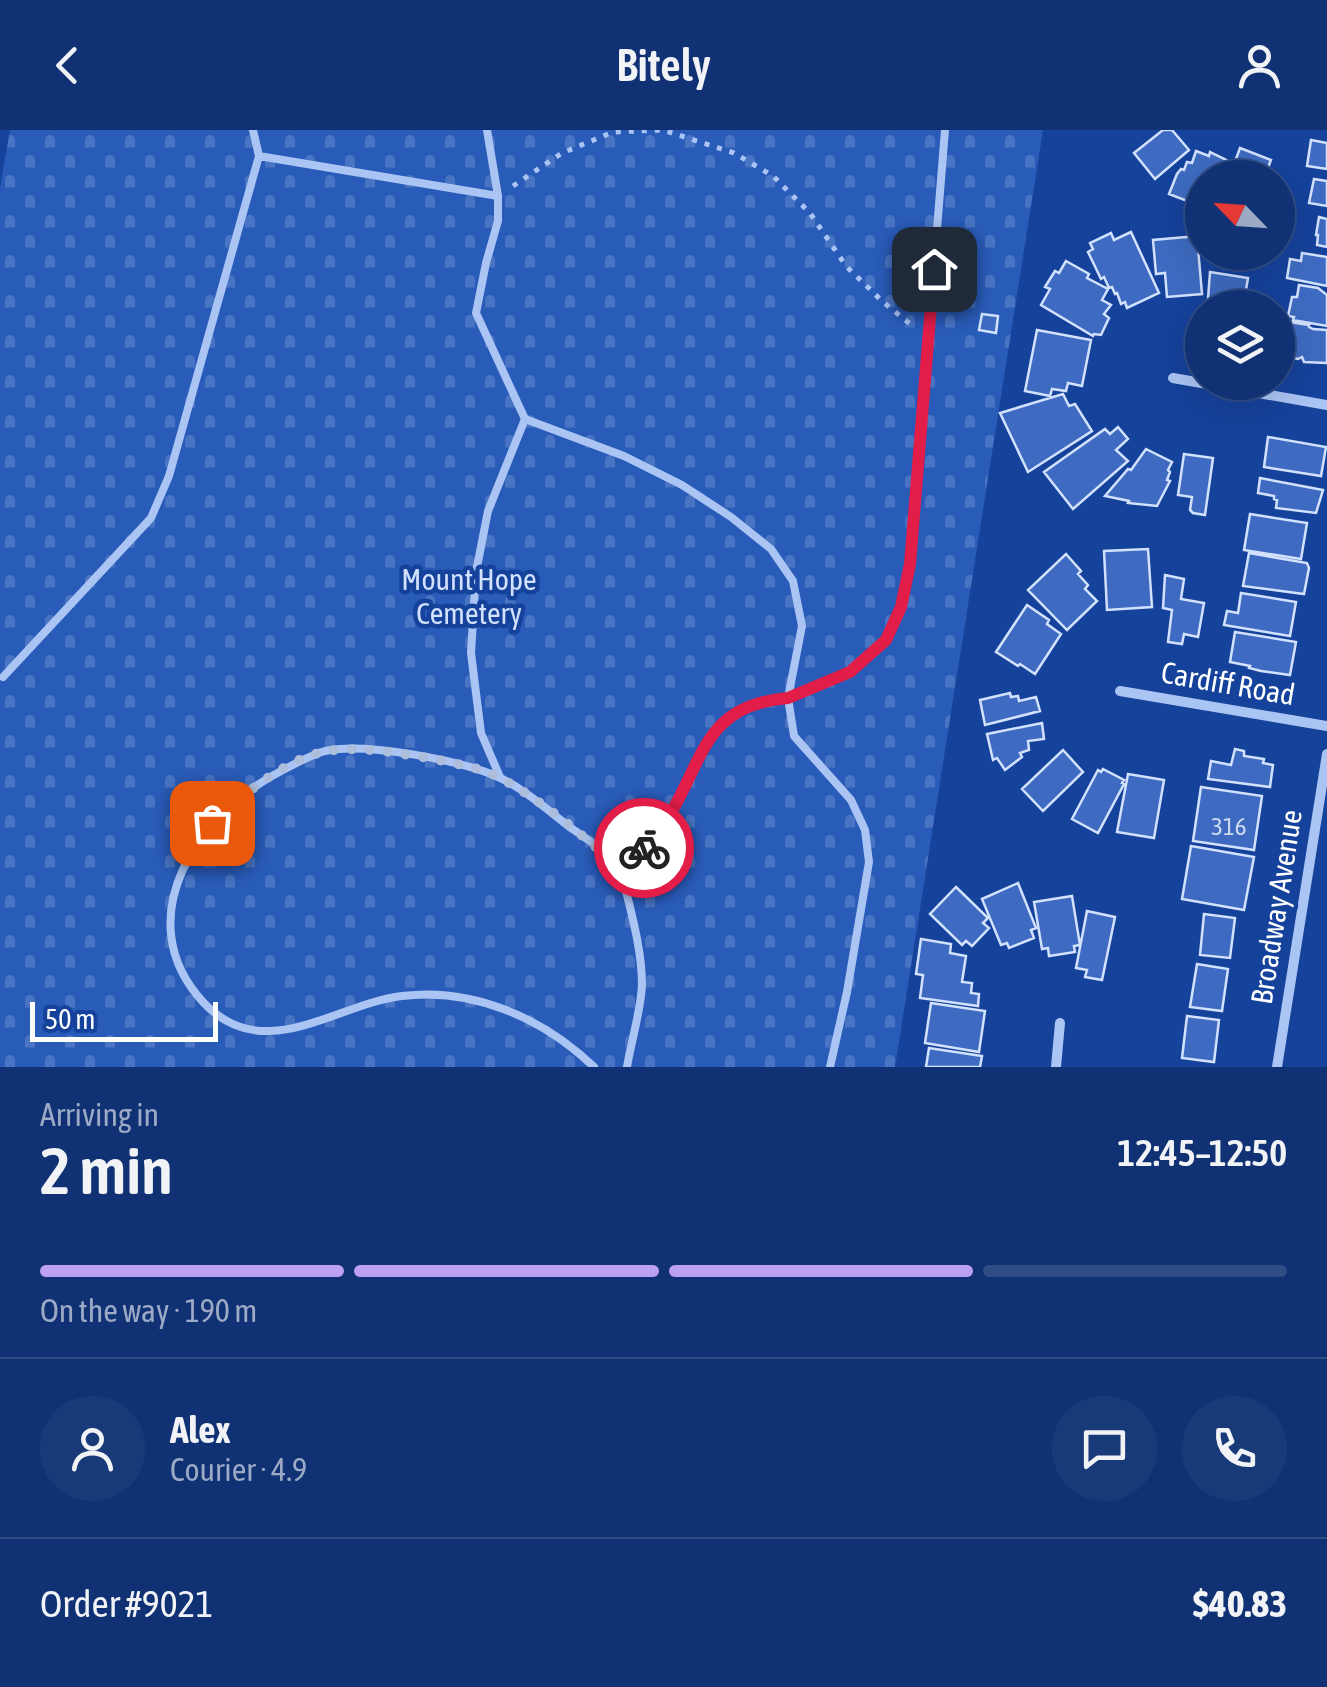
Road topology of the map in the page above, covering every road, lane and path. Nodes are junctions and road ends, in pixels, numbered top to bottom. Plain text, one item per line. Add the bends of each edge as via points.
1 (253, 130) edge
2 (487, 130) edge
3 (946, 130) edge
4 (259, 156) junction
5 (498, 196) junction
6 (929, 339) junction
7 (1173, 378) dead end
8 (1327, 405) edge
9 (526, 419) junction
10 (3, 677) dead end
11 (1120, 691) dead end
12 (788, 698) junction
13 (1327, 726) edge
14 (1327, 754) edge
15 (500, 777) junction
16 (619, 867) junction
17 (1060, 1023) dead end
18 (594, 1067) edge
19 (627, 1067) edge
20 (830, 1067) edge
21 (1056, 1067) edge
22 (1277, 1067) edge

1 - 4 lane
2 - 5 lane
3 - 6 lane
4 - 5 lane
4 - 10 lane via 169,476 151,518
5 - 6 path via 562,153 612,132 662,130 734,153 773,176 810,212 846,266
5 - 9 lane via 476,314
6 - 12 lane via 901,607 886,640 850,672
7 - 8 street
9 - 12 lane via 682,485 775,552 793,581 802,626
9 - 15 lane via 488,510 470,652 482,733
11 - 13 street, Cardiff Road
12 - 16 lane via 744,710 711,734 663,826
12 - 20 lane via 794,736 851,800 865,830 869,862
14 - 22 street, Broadway Avenue
15 - 16 lane
15 - 18 lane via 393,752 348,750 326,751 268,777 212,823 182,866 170,929 174,952 206,1006 254,1031 304,1027 385,999 456,995 518,1014
16 - 19 lane via 642,985
17 - 21 street

